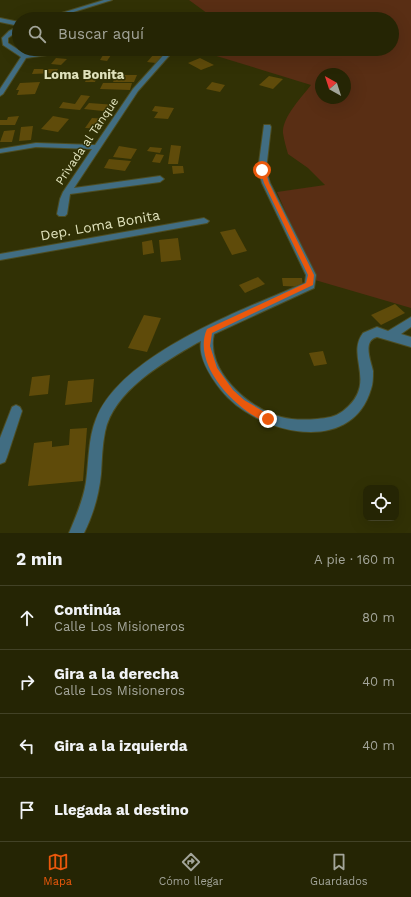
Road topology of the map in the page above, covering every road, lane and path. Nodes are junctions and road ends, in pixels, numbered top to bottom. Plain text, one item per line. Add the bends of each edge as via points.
1 (109, 0) edge
2 (69, 12) edge
3 (0, 20) edge
4 (12, 23) edge
5 (12, 33) edge
6 (12, 48) edge
7 (24, 56) edge
8 (166, 56) edge
9 (0, 94) edge
10 (267, 127) dead end
11 (97, 147) junction
12 (0, 151) edge
13 (160, 180) dead end
14 (67, 192) junction
15 (62, 214) dead end
16 (204, 221) dead end
17 (0, 257) edge
18 (411, 321) edge
19 (209, 331) junction
20 (391, 335) junction
21 (411, 342) edge
22 (16, 411) dead end
23 (0, 457) edge
24 (76, 533) edge

1 - 2 street
3 - 4 street
5 - 6 street via 5,38 5,44
7 - 9 street
8 - 11 street, Privada al Tanque via 135,90
10 - 19 street via 262,170 311,275 310,285
11 - 12 street via 36,146
11 - 14 street, Privada al Tanque
13 - 14 street
14 - 15 street, Privada al Tanque
16 - 17 street, Dep. Loma Bonita
18 - 20 street
19 - 20 street via 206,346 221,381 241,402 284,425 338,421 352,411 362,397 368,378 363,343 366,337 378,332
19 - 24 street via 157,361 116,395 98,431 94,477 88,504
20 - 21 street
22 - 23 street

